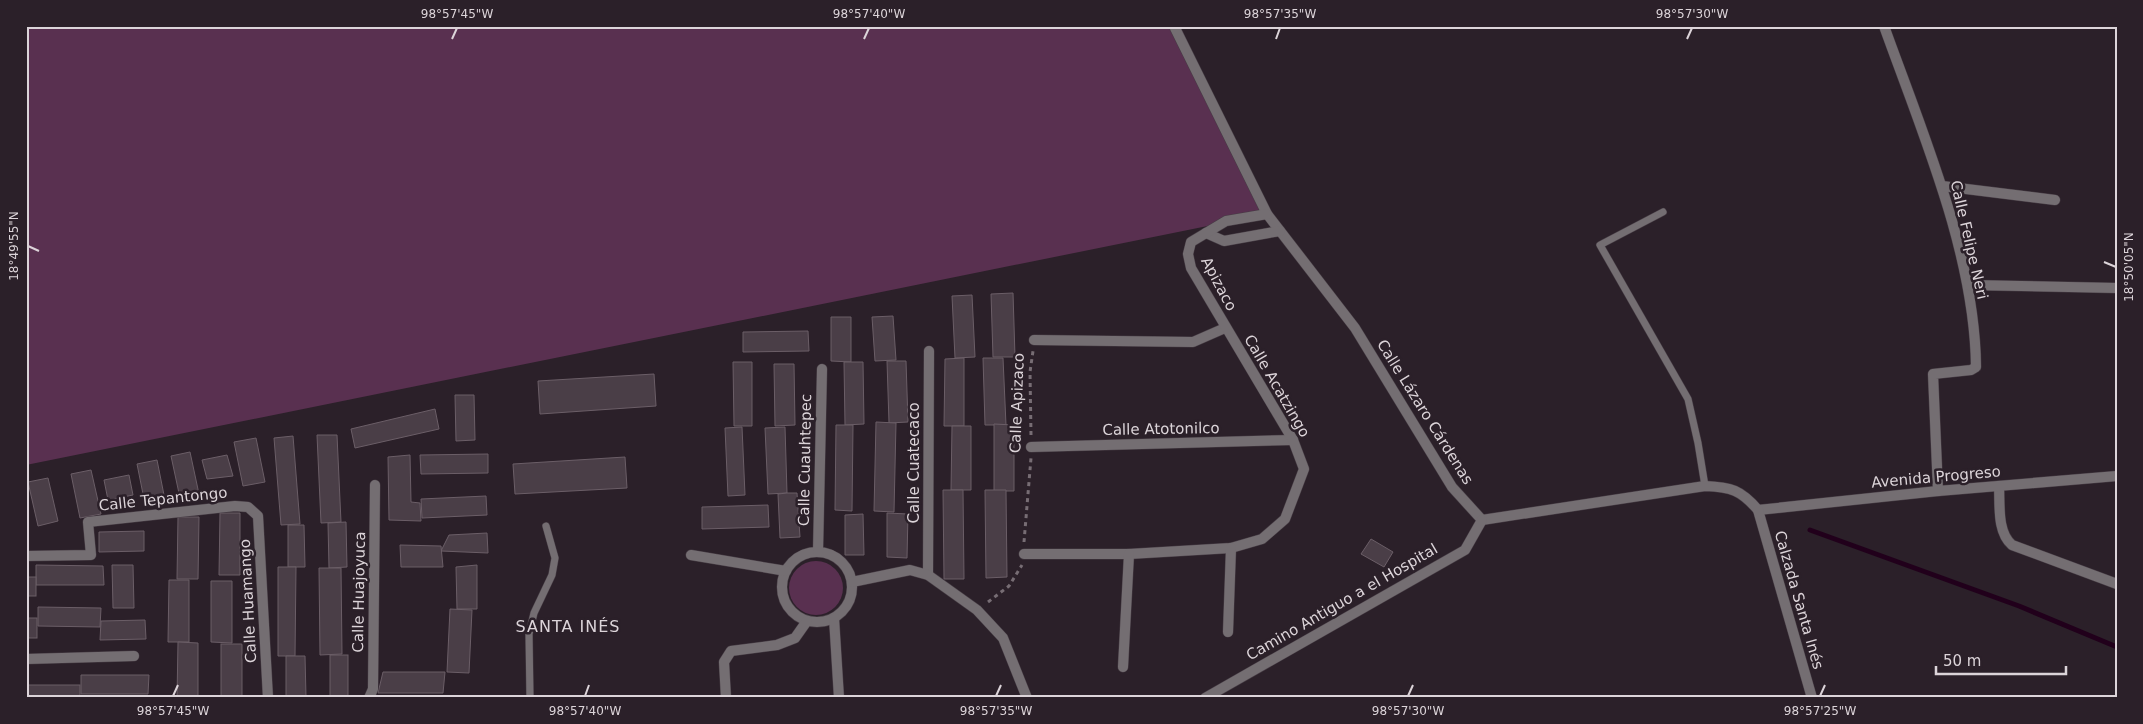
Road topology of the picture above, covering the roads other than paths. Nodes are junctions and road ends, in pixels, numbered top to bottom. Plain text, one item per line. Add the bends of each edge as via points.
1 (1174, 26) edge
2 (1884, 26) edge
3 (1942, 186) junction
4 (2054, 200) dead end
5 (1663, 212) dead end
6 (1267, 214) junction
7 (1280, 232) junction
8 (1206, 234) junction
9 (1968, 285) junction
10 (2117, 288) edge
11 (1225, 328) junction
12 (1034, 340) road end
13 (929, 351) dead end
14 (822, 369) dead end
15 (1293, 440) junction
16 (1031, 447) road end
17 (2117, 476) edge
18 (375, 486) dead end
19 (1705, 486) junction
20 (1999, 486) junction
21 (1938, 491) junction
22 (248, 507) joint
23 (1758, 510) junction
24 (1482, 520) junction
25 (546, 526) dead end
26 (1231, 548) junction
27 (818, 552) junction
28 (1024, 554) road end
29 (1129, 554) junction
30 (690, 555) dead end
31 (26, 556) edge
32 (786, 571) junction
33 (928, 575) junction
34 (852, 582) junction
35 (2117, 584) edge
36 (834, 618) junction
37 (807, 621) junction
38 (1228, 632) dead end
39 (134, 656) dead end
40 (26, 659) edge
41 (1123, 667) dead end
42 (268, 698) edge
43 (369, 698) edge
44 (530, 698) edge
45 (726, 698) edge
46 (839, 698) edge
47 (1026, 698) edge
48 (1205, 698) edge
49 (1812, 698) edge

1 - 6 street, Calle Lázaro Cárdenas
2 - 3 street, Calle Felipe Neri
3 - 4 street
3 - 9 street, Calle Felipe Neri
5 - 19 lane via 1600,245 1688,399
6 - 7 street, Calle Lázaro Cárdenas
6 - 8 street via 1226,221
7 - 8 street via 1224,241
7 - 24 street, Calle Lázaro Cárdenas via 1355,328 1452,487
8 - 11 street, Apizaco via 1191,242 1188,254 1191,268
9 - 10 street
9 - 21 street, Calle Felipe Neri via 1976,367 1933,374
11 - 12 street, Calle Apizaco via 1194,342
11 - 15 street, Calle Acatzingo
13 - 33 street, Calle Cuatecaco
14 - 27 street, Calle Cuauhtepec
15 - 16 street, Calle Atotonilco
15 - 26 street, Calle Acatzingo via 1304,469 1284,519 1262,539
17 - 20 street, Avenida Progreso
18 - 43 street, Calle Huajoyuca via 373,689
19 - 23 street via 1738,491
19 - 24 street
20 - 21 street, Avenida Progreso
20 - 35 street via 2002,530 2012,546
21 - 23 street, Avenida Progreso
22 - 31 street, Calle Tepantongo via 88,522 91,555
22 - 42 street, Calle Huamango via 258,516
23 - 49 street, Calzada Santa Inés
24 - 48 street, Camino Antiguo a el Hospital via 1465,550
25 - 44 lane via 556,558 529,634
26 - 29 street, Calle Acatzingo
26 - 38 street
27 - 32 street via 799,556
27 - 34 street via 830,554 841,561
28 - 29 street, Calle Acatzingo
29 - 41 street
30 - 32 street
32 - 37 street via 782,586 784,601 794,614
33 - 34 street via 910,570
33 - 47 street via 977,610 1003,638
34 - 36 street via 849,603
36 - 37 street via 816,623
36 - 46 street
37 - 45 street via 795,638 777,645 731,651 724,662
39 - 40 street

